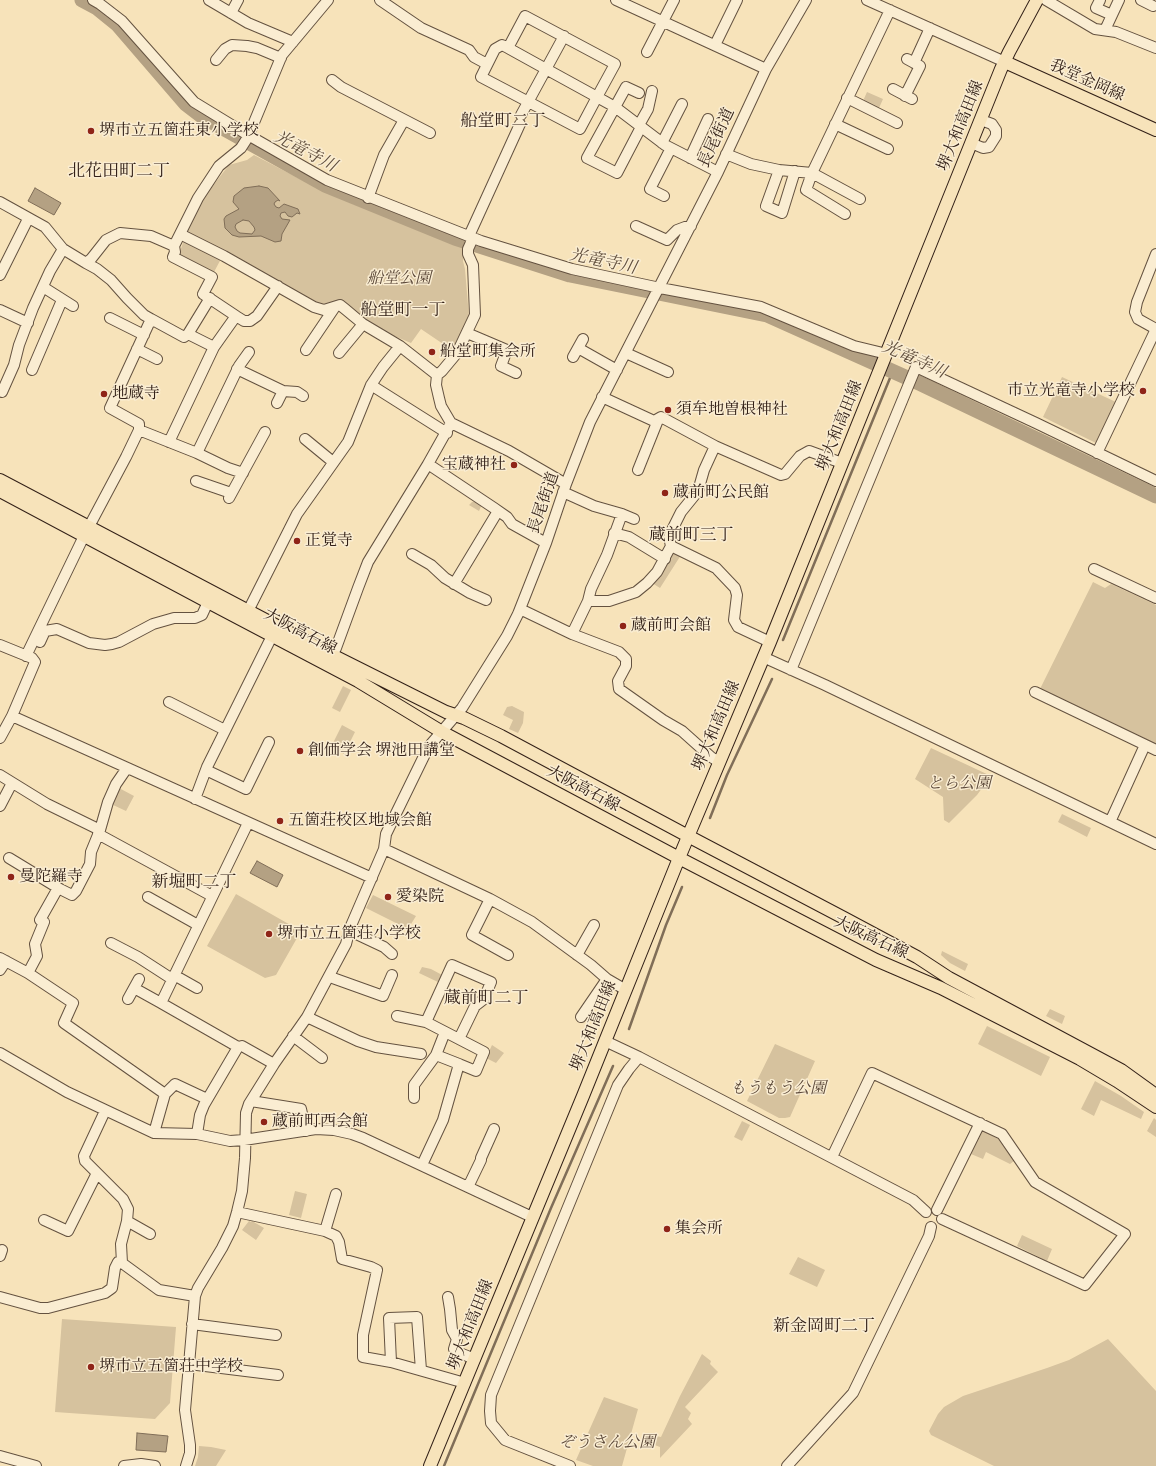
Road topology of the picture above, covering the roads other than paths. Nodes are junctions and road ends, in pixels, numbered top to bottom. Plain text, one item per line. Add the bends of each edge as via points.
1 (93, 0) edge
2 (209, 0) edge
3 (238, 0) edge
4 (328, 0) edge
5 (380, 0) edge
6 (616, 0) edge
7 (674, 0) edge
8 (737, 0) edge
9 (806, 0) edge
10 (867, 0) edge
11 (1037, 0) edge
12 (1046, 0) edge
13 (1100, 0) edge
14 (1119, 0) edge
15 (1141, 0) edge
16 (1153, 6) dead end
17 (890, 10) junction
18 (231, 13) junction
19 (1112, 15) junction
20 (663, 22) junction
21 (930, 28) junction
22 (1105, 30) junction
23 (564, 36) junction
24 (293, 42) junction
25 (715, 45) junction
26 (508, 48) junction
27 (1156, 48) edge
28 (647, 52) dead end
29 (281, 58) junction
30 (216, 60) dead end
31 (1005, 62) junction
32 (487, 64) junction
33 (546, 69) junction
34 (766, 69) junction
35 (332, 80) dead end
36 (893, 89) dead end
37 (652, 91) dead end
38 (639, 93) dead end
39 (597, 97) junction
40 (847, 98) junction
41 (529, 102) junction
42 (682, 104) dead end
43 (616, 107) junction
44 (708, 119) dead end
45 (404, 120) junction
46 (981, 120) junction
47 (897, 123) dead end
48 (835, 124) junction
49 (640, 126) junction
50 (1156, 130) edge
51 (430, 133) dead end
52 (246, 139) junction
53 (971, 143) junction
54 (667, 145) junction
55 (888, 148) dead end
56 (726, 154) junction
57 (690, 158) junction
58 (779, 170) junction
59 (795, 171) junction
60 (718, 172) junction
61 (812, 173) junction
62 (664, 196) dead end
63 (368, 198) junction
64 (860, 199) dead end
65 (0, 202) edge
66 (845, 214) dead end
67 (28, 219) junction
68 (636, 226) dead end
69 (691, 226) junction
70 (180, 234) junction
71 (471, 240) junction
72 (174, 246) junction
73 (63, 249) junction
74 (1156, 254) edge
75 (86, 262) junction
76 (0, 275) edge
77 (278, 286) junction
78 (43, 287) junction
79 (658, 292) junction
80 (210, 298) junction
81 (62, 300) junction
82 (73, 306) dead end
83 (335, 307) junction
84 (0, 310) edge
85 (236, 316) junction
86 (110, 318) dead end
87 (151, 320) junction
88 (28, 323) junction
89 (363, 324) junction
90 (1156, 329) edge
91 (467, 333) junction
92 (144, 334) junction
93 (188, 334) junction
94 (400, 346) junction
95 (214, 348) junction
96 (137, 350) junction
97 (306, 350) dead end
98 (249, 352) dead end
99 (339, 353) dead end
100 (626, 353) junction
101 (886, 356) junction
102 (573, 358) dead end
103 (156, 359) dead end
104 (237, 369) junction
105 (32, 370) dead end
106 (617, 370) junction
107 (668, 372) dead end
108 (516, 373) dead end
109 (437, 375) junction
110 (371, 385) junction
111 (284, 391) junction
112 (2, 392) dead end
113 (303, 396) dead end
114 (602, 397) junction
115 (277, 403) dead end
116 (658, 420) junction
117 (449, 428) junction
118 (139, 430) junction
119 (265, 432) dead end
120 (305, 439) dead end
121 (169, 442) junction
122 (715, 446) junction
123 (197, 453) junction
124 (1097, 453) junction
125 (334, 462) junction
126 (842, 462) junction
127 (428, 464) junction
128 (638, 470) dead end
129 (243, 473) junction
130 (0, 480) edge
131 (196, 481) dead end
132 (1156, 481) edge
133 (565, 488) junction
134 (0, 492) edge
135 (498, 511) junction
136 (622, 514) junction
137 (634, 520) dead end
138 (86, 532) junction
139 (614, 533) junction
140 (546, 543) junction
141 (670, 546) junction
142 (412, 554) dead end
143 (664, 559) junction
144 (1094, 569) dead end
145 (454, 584) junction
146 (1156, 598) edge
147 (486, 600) dead end
148 (588, 601) junction
149 (208, 602) junction
150 (520, 609) junction
151 (246, 616) junction
152 (572, 634) junction
153 (272, 636) junction
154 (770, 642) junction
155 (0, 645) edge
156 (332, 655) junction
157 (29, 657) junction
158 (763, 657) junction
159 (791, 670) junction
160 (1035, 692) dead end
161 (169, 702) dead end
162 (456, 715) junction
163 (12, 716) junction
164 (225, 730) junction
165 (442, 732) junction
166 (0, 738) edge
167 (269, 742) dead end
168 (1146, 745) junction
169 (1156, 750) edge
170 (719, 762) junction
171 (127, 768) junction
172 (206, 770) junction
173 (0, 775) edge
174 (12, 783) junction
175 (195, 799) junction
176 (0, 806) edge
177 (1110, 822) junction
178 (248, 823) junction
179 (99, 832) junction
180 (688, 836) junction
181 (1156, 844) edge
182 (384, 849) junction
183 (9, 858) dead end
184 (679, 858) junction
185 (372, 878) junction
186 (60, 889) junction
187 (212, 896) junction
188 (148, 897) dead end
189 (490, 899) junction
190 (198, 925) junction
191 (594, 925) dead end
192 (350, 930) junction
193 (111, 943) dead end
194 (392, 954) dead end
195 (508, 955) dead end
196 (577, 955) junction
197 (3, 959) edge
198 (0, 970) edge
199 (28, 973) junction
200 (392, 975) dead end
201 (173, 977) junction
202 (330, 977) junction
203 (139, 978) dead end
204 (607, 979) junction
205 (134, 988) junction
206 (197, 988) dead end
207 (626, 990) junction
208 (128, 998) dead end
209 (161, 1003) junction
210 (396, 1016) dead end
211 (581, 1016) dead end
212 (307, 1017) junction
213 (426, 1022) junction
214 (445, 1032) junction
215 (294, 1036) junction
216 (459, 1039) junction
217 (605, 1041) junction
218 (238, 1047) junction
219 (0, 1053) edge
220 (421, 1054) dead end
221 (436, 1055) junction
222 (639, 1057) junction
223 (322, 1058) dead end
224 (274, 1064) junction
225 (459, 1064) junction
226 (165, 1094) junction
227 (1156, 1095) edge
228 (414, 1098) dead end
229 (207, 1099) junction
230 (251, 1101) junction
231 (1156, 1107) edge
232 (105, 1111) junction
233 (980, 1123) junction
234 (494, 1129) dead end
235 (306, 1131) junction
236 (154, 1133) junction
237 (197, 1134) junction
238 (244, 1140) junction
239 (832, 1156) junction
240 (422, 1166) junction
241 (97, 1173) junction
242 (468, 1187) junction
243 (336, 1194) dead end
244 (237, 1212) junction
245 (926, 1212) junction
246 (940, 1215) junction
247 (532, 1218) junction
248 (44, 1220) dead end
249 (127, 1221) junction
250 (931, 1227) junction
251 (325, 1231) junction
252 (150, 1234) dead end
253 (122, 1263) junction
254 (195, 1296) junction
255 (0, 1297) edge
256 (448, 1297) dead end
257 (192, 1324) junction
258 (276, 1335) dead end
259 (475, 1359) junction
260 (391, 1362) junction
261 (189, 1364) junction
262 (421, 1370) junction
263 (278, 1376) dead end
264 (465, 1383) junction
265 (0, 1456) edge
266 (36, 1466) edge
267 (124, 1466) edge
268 (155, 1466) edge
269 (186, 1466) edge
270 (430, 1466) edge
271 (570, 1466) edge
272 (787, 1466) edge

1 - 52 street via 122,21 194,102
2 - 18 street
3 - 18 street
4 - 24 street
5 - 32 street via 421,28 470,50 474,57
6 - 20 street
7 - 20 street
8 - 25 street
9 - 34 street, 長尾街道
10 - 17 street
11 - 31 main road, 堺大和高田線
12 - 22 street via 1095,29
13 - 19 street via 1096,8
14 - 19 street
15 - 16 street
17 - 21 street
17 - 40 street
18 - 24 street
19 - 22 street
20 - 25 street
20 - 28 street
21 - 31 street
21 - 36 street via 910,61 920,66 909,98
22 - 27 street
23 - 26 street via 525,16
23 - 33 street
23 - 39 street via 615,64
24 - 29 street
25 - 34 street
26 - 32 street via 502,45 495,49
26 - 33 street
29 - 30 street via 258,48 232,45
29 - 52 street
31 - 46 main road, 堺大和高田線
31 - 50 main road, 我堂金岡線
32 - 41 street via 481,77
33 - 39 street
33 - 41 street
34 - 56 street, 長尾街道
35 - 45 street
37 - 49 street via 648,110
38 - 43 street via 626,87
39 - 41 street via 580,129
39 - 43 street
40 - 47 street
40 - 48 street
41 - 71 street
42 - 54 street
43 - 49 street
43 - 49 street via 586,158 617,173
44 - 57 street
45 - 51 street
45 - 63 street via 384,155
46 - 53 main road, 堺大和高田線
46 - 53 street via 992,124 996,136 989,147 983,148
48 - 55 street
48 - 61 street
49 - 54 street
52 - 63 street
52 - 70 street via 219,166 198,198
53 - 101 main road, 堺大和高田線
54 - 57 street
54 - 62 street via 650,189
56 - 58 street via 751,164
56 - 60 street, 長尾街道
57 - 60 street
58 - 59 street
58 - 59 street via 766,206 782,213
59 - 61 street
60 - 69 street, 長尾街道
61 - 64 street
61 - 66 street via 806,190
63 - 71 street
65 - 67 street
67 - 73 street via 45,227
67 - 76 street
68 - 69 street via 667,240 677,230
69 - 79 street, 長尾街道
70 - 72 street
70 - 77 street
71 - 79 street
71 - 91 street via 468,254 473,265 475,315
72 - 75 street via 151,236 120,233 106,240
72 - 80 street via 173,257 212,277 203,294
73 - 75 street
73 - 78 street
74 - 90 street via 1135,312 1138,319
75 - 87 street via 111,280 126,298
77 - 83 street via 314,307 324,310
77 - 85 street via 257,316 250,321 244,321
78 - 81 street
78 - 88 street
79 - 100 street, 長尾街道
79 - 101 street via 761,307 854,346
80 - 85 street
80 - 93 street
81 - 82 street
81 - 105 street
83 - 89 street via 340,305
83 - 97 street
84 - 88 street
85 - 95 street
86 - 92 street
87 - 92 street
87 - 93 street via 184,337
88 - 112 street
89 - 94 street
89 - 99 street
90 - 124 street
91 - 108 street via 507,350 501,366
91 - 109 street via 457,353
92 - 96 street
93 - 95 street
94 - 109 street
94 - 110 street
95 - 121 street
96 - 103 street
96 - 118 street via 110,408 140,424
98 - 104 street
100 - 106 street, 長尾街道
100 - 107 street
101 - 126 main road, 堺大和高田線
102 - 106 street via 581,343
104 - 111 street
104 - 123 street
106 - 114 street, 長尾街道
109 - 117 street via 436,385
110 - 117 street
110 - 125 street via 348,442
111 - 113 street via 298,392
111 - 115 street
114 - 116 street via 654,421
114 - 133 street, 長尾街道 via 581,442
116 - 122 street via 661,417
116 - 128 street
117 - 127 street
117 - 133 street via 509,451
118 - 121 street
118 - 138 street
119 - 129 street
120 - 125 street
121 - 123 street
122 - 126 street via 781,475 785,474 800,456 809,451
122 - 141 street via 698,491 671,532
123 - 129 street
124 - 132 street
124 - 159 street via 916,367
125 - 151 street via 297,514
126 - 154 main road, 堺大和高田線
127 - 135 street
127 - 156 street via 368,562
129 - 131 street via 230,496
130 - 138 main road, 大阪高石線
133 - 136 street via 594,506
133 - 140 street, 長尾街道
134 - 138 main road, 大阪高石線
135 - 140 street via 512,524
135 - 145 street
136 - 137 street
136 - 139 street
138 - 149 main road, 大阪高石線
138 - 151 main road, 大阪高石線
138 - 157 street
139 - 143 street via 629,537
139 - 148 street
140 - 150 street, 長尾街道
141 - 143 street
141 - 154 street via 716,568 735,588 737,595 734,620 738,627
142 - 145 street via 431,565
143 - 148 street via 657,572 636,592 609,601
144 - 146 street
145 - 147 street
148 - 152 street
149 - 151 main road, 大阪高石線
149 - 157 street via 202,615 195,618 174,618 153,624 112,644 89,644 57,629 51,629 45,631
150 - 152 street
150 - 162 street, 長尾街道 via 507,636
151 - 153 main road, 大阪高石線
151 - 156 main road, 大阪高石線
152 - 170 street via 619,652 626,659 626,666 618,681 619,689 682,731
153 - 164 street
153 - 165 main road, 大阪高石線 via 360,682
154 - 158 main road, 堺大和高田線
155 - 157 street
156 - 162 main road, 大阪高石線
157 - 163 street via 35,662
158 - 159 street
158 - 170 main road, 堺大和高田線
159 - 177 street
160 - 168 street
161 - 164 street
162 - 165 street, 長尾街道
162 - 180 main road, 大阪高石線
163 - 166 street
163 - 171 street
164 - 172 street
165 - 182 street, 長尾街道 via 425,754 386,834
165 - 184 main road, 大阪高石線
167 - 172 street via 246,789
168 - 169 street
168 - 177 street
170 - 180 main road, 堺大和高田線
171 - 175 street
171 - 179 street via 108,802
172 - 175 street
173 - 174 street
174 - 176 street
174 - 179 street
175 - 178 street
177 - 181 street
178 - 185 street
178 - 187 street
179 - 186 street via 90,864 76,891 72,895
179 - 187 street
180 - 184 main road, 堺大和高田線
180 - 227 main road, 大阪高石線 via 917,957 949,978 1121,1070
182 - 185 street, 長尾街道
182 - 189 street
183 - 186 street
184 - 207 main road, 堺大和高田線
184 - 231 main road, 大阪高石線 via 876,960 941,988 1080,1059
185 - 192 street, 長尾街道
186 - 199 street via 58,888 40,920 44,922 35,944 37,956
187 - 190 street
188 - 190 street
189 - 195 street via 472,935
189 - 196 street via 532,922
190 - 201 street
191 - 196 street
192 - 194 street via 384,947
192 - 202 street, 長尾街道
193 - 201 street
196 - 204 street
197 - 198 street
197 - 199 street
199 - 226 street via 73,1003 64,1023
200 - 202 street via 382,996
201 - 206 street
201 - 209 street
202 - 212 street, 長尾街道
203 - 205 street
204 - 207 street
204 - 211 street
205 - 208 street
205 - 209 street
207 - 217 main road, 堺大和高田線
209 - 218 street
210 - 213 street
212 - 215 street, 長尾街道
212 - 220 street via 376,1047
213 - 214 street
213 - 216 street via 452,965 491,982 484,999 475,1006
214 - 216 street
214 - 221 street
215 - 223 street
215 - 224 street, 長尾街道
216 - 225 street via 484,1052 476,1071
217 - 222 street
217 - 247 main road, 堺大和高田線
218 - 224 street via 242,1046
218 - 229 street
219 - 232 street
221 - 225 street
221 - 228 street via 414,1085
222 - 239 street
222 - 271 street via 618,1085 491,1395 491,1423 505,1440
224 - 230 street, 長尾街道
225 - 240 street via 442,1120
226 - 229 street via 175,1084
226 - 236 street
229 - 237 street via 200,1115
230 - 235 street via 301,1109
230 - 238 street, 長尾街道 via 246,1113
232 - 236 street
232 - 241 street via 84,1156 85,1161
233 - 239 street via 872,1073
233 - 246 street
233 - 246 street via 1002,1134 1036,1182 1125,1234 1085,1285
234 - 242 street
235 - 238 street
235 - 240 street via 316,1129 352,1134
236 - 237 street
237 - 238 street via 230,1141
238 - 244 street, 長尾街道 via 242,1191
239 - 245 street via 913,1200
240 - 242 street
241 - 248 street via 68,1231
241 - 249 street via 123,1199 128,1209
242 - 247 street
243 - 251 street
244 - 251 street
244 - 254 street, 長尾街道 via 222,1248
245 - 246 street via 933,1209
245 - 250 street via 925,1222
246 - 250 street via 938,1225
247 - 259 main road, 堺大和高田線
249 - 252 street
249 - 253 street via 120,1244
250 - 272 street via 929,1236 853,1393
251 - 260 street via 336,1236 342,1259 377,1270 363,1336 363,1357
253 - 254 street via 159,1290
253 - 255 street via 118,1262 112,1288 105,1293 48,1308
254 - 257 street
256 - 259 street via 452,1330 457,1339 454,1348 457,1352
257 - 258 street
257 - 261 street
259 - 264 main road, 堺大和高田線
260 - 262 street
260 - 262 street via 389,1318 417,1317
261 - 263 street
261 - 269 street via 185,1410 190,1453
262 - 264 street
264 - 270 main road, 堺大和高田線
265 - 266 street
267 - 268 street

